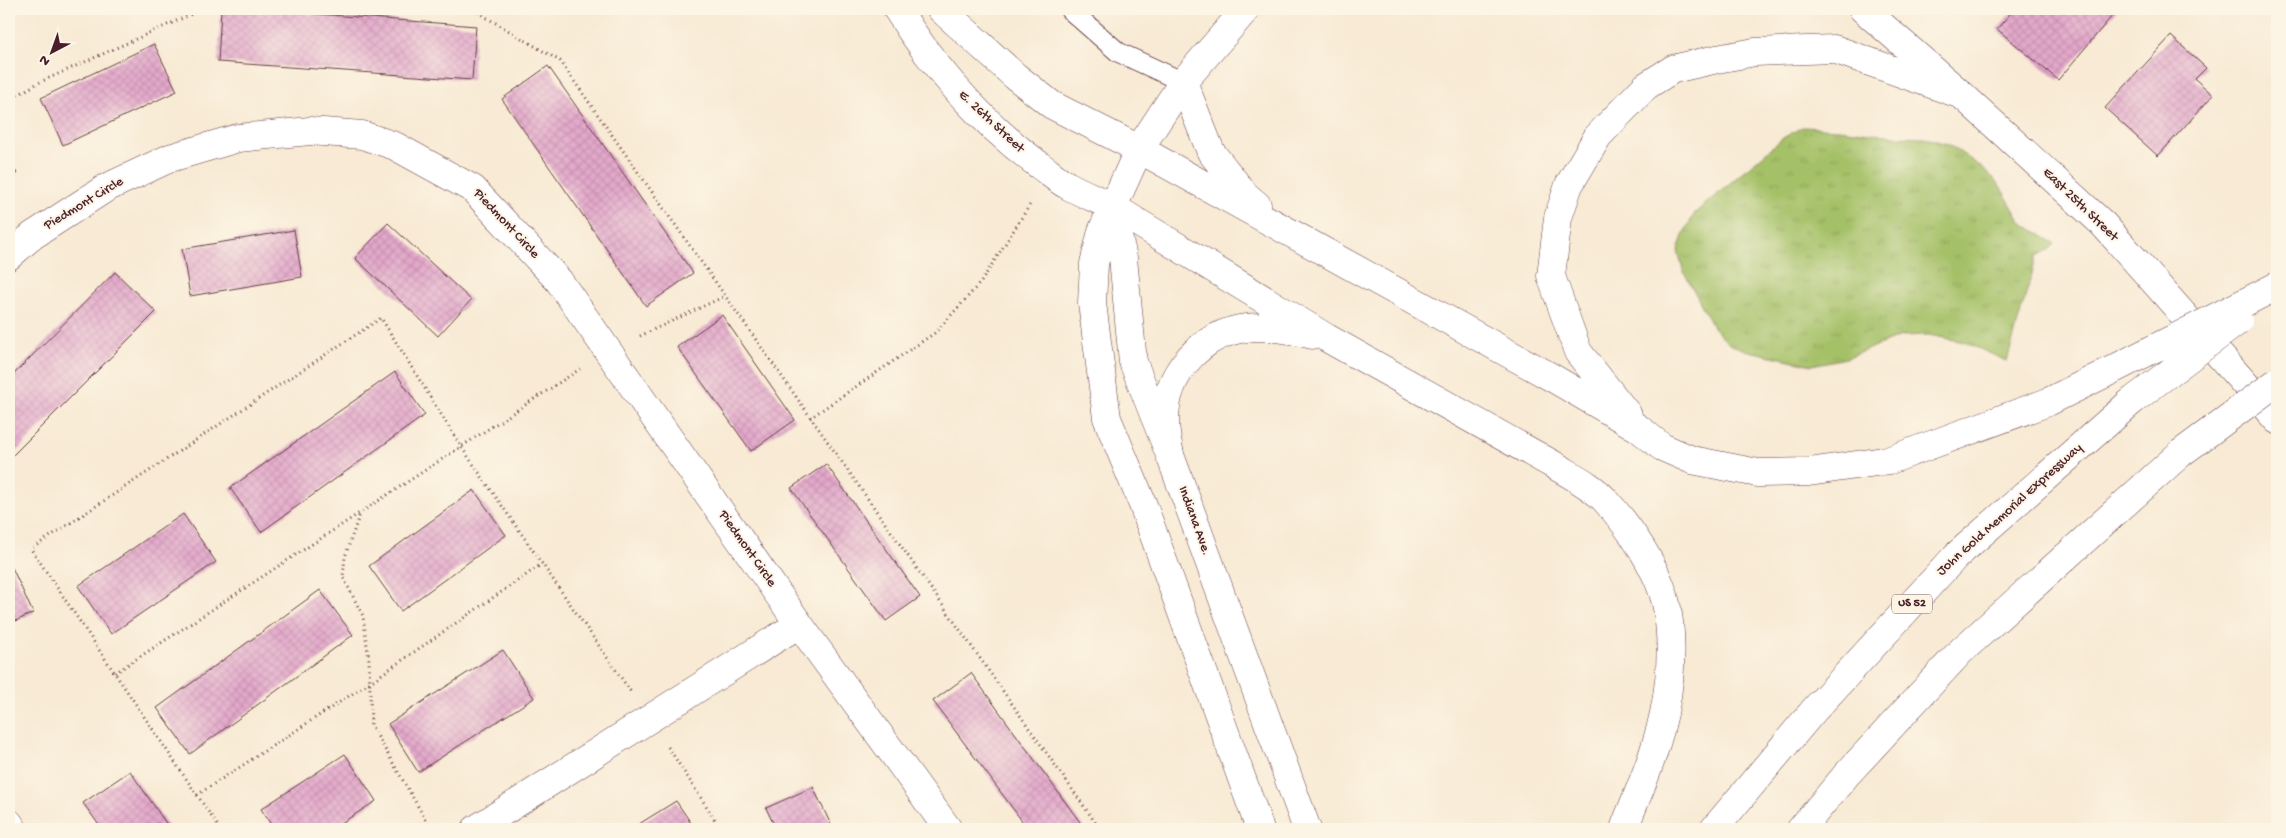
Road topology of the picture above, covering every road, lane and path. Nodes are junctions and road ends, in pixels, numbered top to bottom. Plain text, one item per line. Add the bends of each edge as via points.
1 (202, 9) edge
2 (464, 9) edge
3 (897, 9) edge
4 (941, 9) edge
5 (1069, 9) edge
6 (1246, 9) edge
7 (1863, 9) edge
8 (1183, 82) junction
9 (1962, 95) junction
10 (9, 100) edge
11 (1139, 149) junction
12 (1051, 173) junction
13 (1111, 206) junction
14 (1298, 237) junction
15 (9, 256) edge
16 (2277, 286) edge
17 (2277, 291) edge
18 (725, 296) junction
19 (1327, 338) junction
20 (608, 351) junction
21 (2277, 382) edge
22 (810, 418) junction
23 (2277, 420) edge
24 (1638, 428) junction
25 (462, 448) junction
26 (1170, 455) junction
27 (359, 515) junction
28 (542, 564) junction
29 (799, 624) junction
30 (115, 673) junction
31 (369, 683) junction
32 (650, 719) junction
33 (197, 795) junction
34 (9, 823) edge
35 (13, 829) edge
36 (220, 829) edge
37 (431, 829) edge
38 (476, 829) edge
39 (721, 829) edge
40 (948, 829) edge
41 (1100, 829) edge
42 (1260, 829) edge
43 (1307, 829) edge
44 (1624, 829) edge
45 (1714, 829) edge
46 (1801, 829) edge

1 - 10 path via 38,83
2 - 18 path via 472,9 560,61
3 - 12 main road, E. 26th Street via 949,83 1001,134
4 - 11 main road via 1052,105
5 - 8 lane via 1118,52
6 - 8 main road
7 - 9 main road, East 25th Street
8 - 11 main road
8 - 14 main road via 1211,152 1244,194
9 - 23 main road, East 25th Street via 2103,224
9 - 24 main road via 1834,50 1755,52 1717,59 1673,69 1646,86 1598,136 1569,185 1558,218 1551,276 1578,352
11 - 13 main road
11 - 14 main road
12 - 13 main road, E. 26th Street via 1065,184
12 - 22 path via 981,282 936,332
13 - 19 main road, E. 26th Street
13 - 26 main road, Indiana Ave. via 1123,258 1133,362
13 - 42 main road via 1094,264 1092,303 1106,418 1144,505
14 - 24 main road
15 - 20 main road, Piedmont Circle via 32,236 106,188 170,158 238,138 310,131 362,136 395,146 473,189 559,281
16 - 24 main road, bridge via 2048,402 1890,460 1809,472 1758,473 1692,460 1662,447
17 - 45 main road, John Gold Memorial Expressway / US 52, bridge via 2132,401 1956,556 1815,709
18 - 20 path
18 - 22 path
19 - 26 main road via 1284,329 1246,328 1214,337 1191,355 1174,378 1166,403 1165,422
19 - 44 main road, E. 26th Street via 1592,488 1638,542 1656,574 1667,606 1671,642 1667,695 1656,747
20 - 25 path
20 - 29 main road, Piedmont Circle
21 - 46 main road, bridge via 2181,453 1961,651 1847,774
22 - 41 path
25 - 27 path
25 - 28 path
25 - 30 path via 381,318 31,548
26 - 43 main road, Indiana Ave.
27 - 30 path
27 - 31 path via 342,577 363,616
28 - 31 path
28 - 32 path
29 - 32 main road
29 - 40 main road, Piedmont Circle
30 - 33 path
31 - 33 path
31 - 37 path via 371,725
32 - 38 main road
32 - 39 path
33 - 36 path
34 - 35 main road

